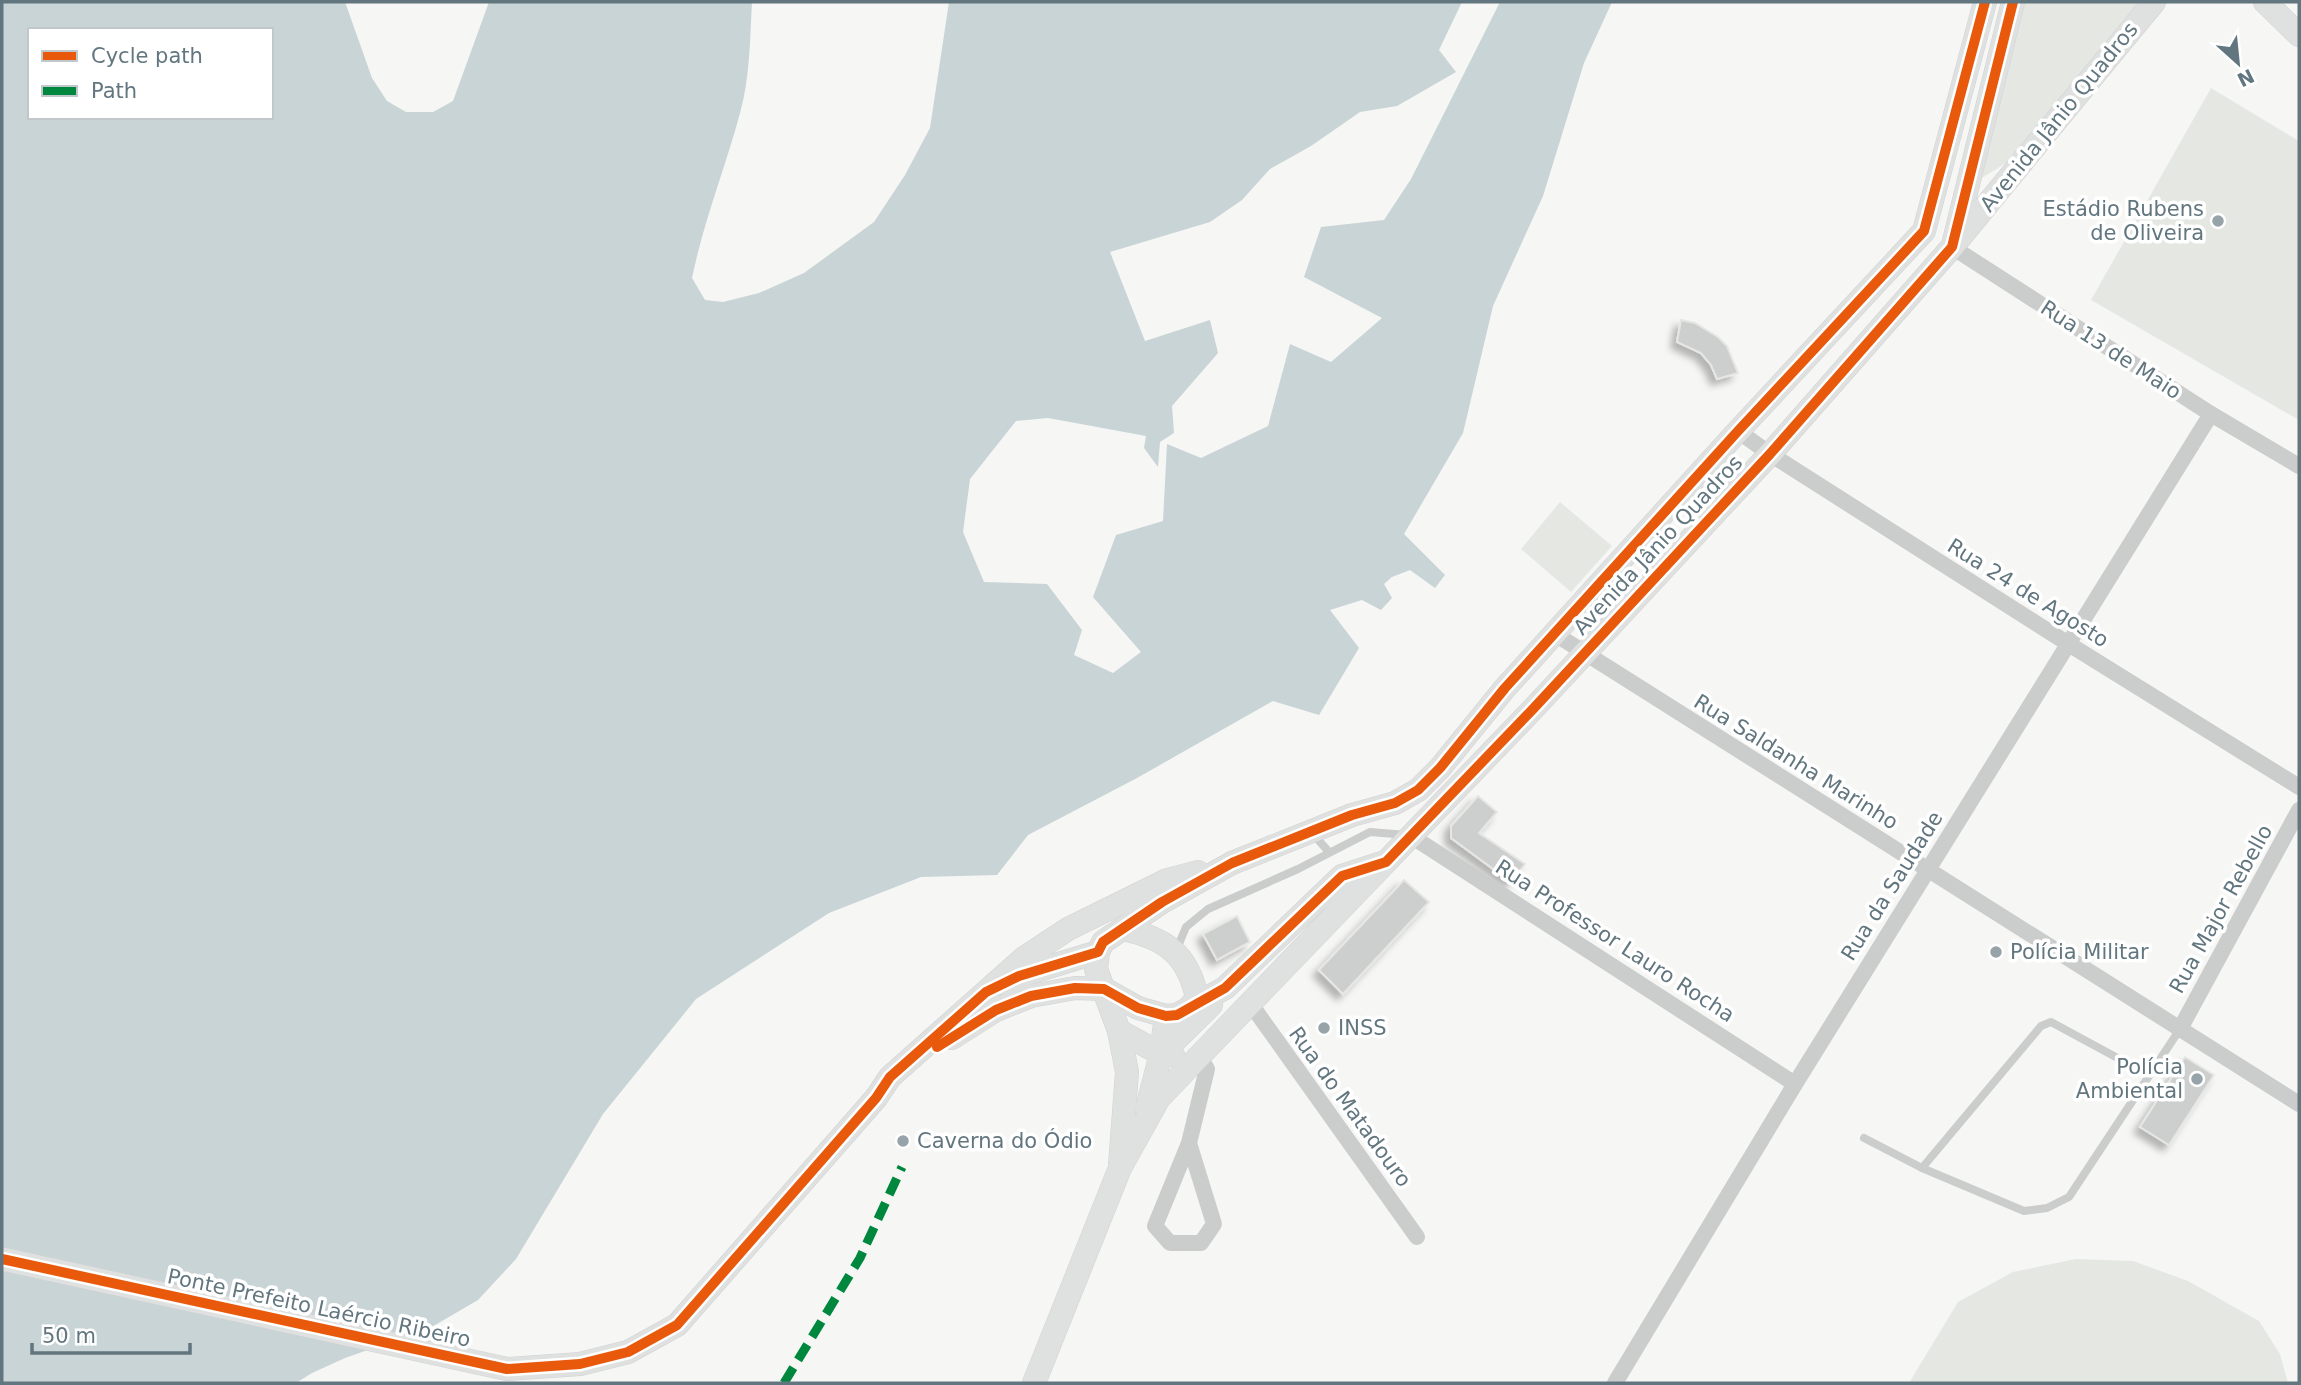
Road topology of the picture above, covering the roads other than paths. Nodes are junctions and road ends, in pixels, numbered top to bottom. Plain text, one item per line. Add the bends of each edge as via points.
1 (1985, 2) edge
2 (2013, 2) edge
3 (2154, 2) edge
4 (2266, 2) edge
5 (2299, 35) edge
6 (1924, 231) junction
7 (1952, 247) junction
8 (2211, 414) junction
9 (1738, 431) junction
10 (1770, 454) junction
11 (2299, 466) edge
12 (1555, 634) junction
13 (2067, 643) junction
14 (1583, 654) junction
15 (1505, 688) junction
16 (1533, 709) junction
17 (2299, 787) edge
18 (2299, 810) edge
19 (1310, 831) junction
20 (1411, 836) junction
21 (1329, 852) junction
22 (1386, 862) junction
23 (1232, 863) junction
24 (1927, 869) junction
25 (1123, 929) junction
26 (1098, 952) junction
27 (1175, 953) junction
28 (1224, 988) junction
29 (1104, 989) junction
30 (986, 992) junction
31 (1250, 1003) junction
32 (1177, 1013) junction
33 (2180, 1029) junction
34 (1119, 1031) junction
35 (1161, 1054) junction
36 (1199, 1056) junction
37 (2149, 1075) junction
38 (890, 1077) junction
39 (1795, 1084) junction
40 (2299, 1104) edge
41 (1140, 1135) junction
42 (1864, 1138) dead end
43 (1189, 1143) junction
44 (1120, 1168) junction
45 (1922, 1168) junction
46 (1417, 1237) dead end
47 (2, 1259) edge
48 (1034, 1383) edge
49 (1615, 1383) edge

1 - 6 main road
2 - 7 main road
3 - 7 main road, Avenida Jânio Quadros
4 - 5 main road
6 - 7 main road, Rua 13 de Maio
6 - 9 main road, Avenida Jânio Quadros
7 - 8 street, Rua 13 de Maio
7 - 10 main road, Avenida Jânio Quadros
8 - 11 street, Rua 13 de Maio
8 - 13 street, Rua da Saudade
9 - 10 street, Rua 24 de Agosto
9 - 12 main road, Avenida Jânio Quadros
10 - 13 street, Rua 24 de Agosto
10 - 14 main road, Avenida Jânio Quadros
12 - 14 street, Rua Saldanha Marinho
12 - 15 main road, Avenida Jânio Quadros
13 - 17 street, Rua 24 de Agosto
13 - 24 street, Rua da Saudade
14 - 16 main road, Avenida Jânio Quadros
14 - 24 street, Rua Saldanha Marinho
15 - 16 main road
15 - 19 main road, Avenida Jânio Quadros via 1418,790 1395,803
16 - 20 main road, Avenida Jânio Quadros
18 - 33 street, Rua Major Rebello
19 - 21 lane
19 - 23 main road, Avenida Jânio Quadros
20 - 21 lane via 1370,832
20 - 22 main road, Avenida Jânio Quadros
20 - 39 street, Rua Professor Lauro Rocha
21 - 27 lane via 1208,909 1186,927
22 - 28 main road via 1342,876
22 - 31 main road, Avenida Jânio Quadros
23 - 25 main road
23 - 30 main road via 1167,880 1068,929 1024,958
24 - 33 street, Rua Saldanha Marinho
24 - 39 street, Rua da Saudade
25 - 26 main road via 1103,942
25 - 27 main road via 1148,934
26 - 29 main road via 1096,969
26 - 30 main road via 1019,976
27 - 32 main road via 1192,976 1196,998
28 - 32 main road
28 - 35 main road
29 - 32 main road via 1138,1008
29 - 34 main road
29 - 38 main road via 1075,988 1031,996 996,1010
30 - 38 main road
31 - 36 main road, Avenida Jânio Quadros
31 - 46 street, Rua do Matadouro
32 - 35 main road
33 - 37 lane
33 - 40 street, Rua Saldanha Marinho
34 - 35 main road
34 - 44 main road via 1127,1072
35 - 36 main road
35 - 41 main road
36 - 41 main road, Avenida Jânio Quadros via 1159,1098
36 - 43 street via 1207,1069
37 - 45 lane via 2068,1198 2047,1208 2024,1210
37 - 45 lane via 2052,1022 2042,1026
38 - 47 main road, Ponte Prefeito Laércio Ribeiro via 677,1325 628,1352 580,1364 507,1368
39 - 49 street, Rua da Saudade
41 - 44 main road
42 - 45 lane
43 - 43 street via 1214,1224 1201,1243 1170,1243 1155,1226
44 - 48 main road

